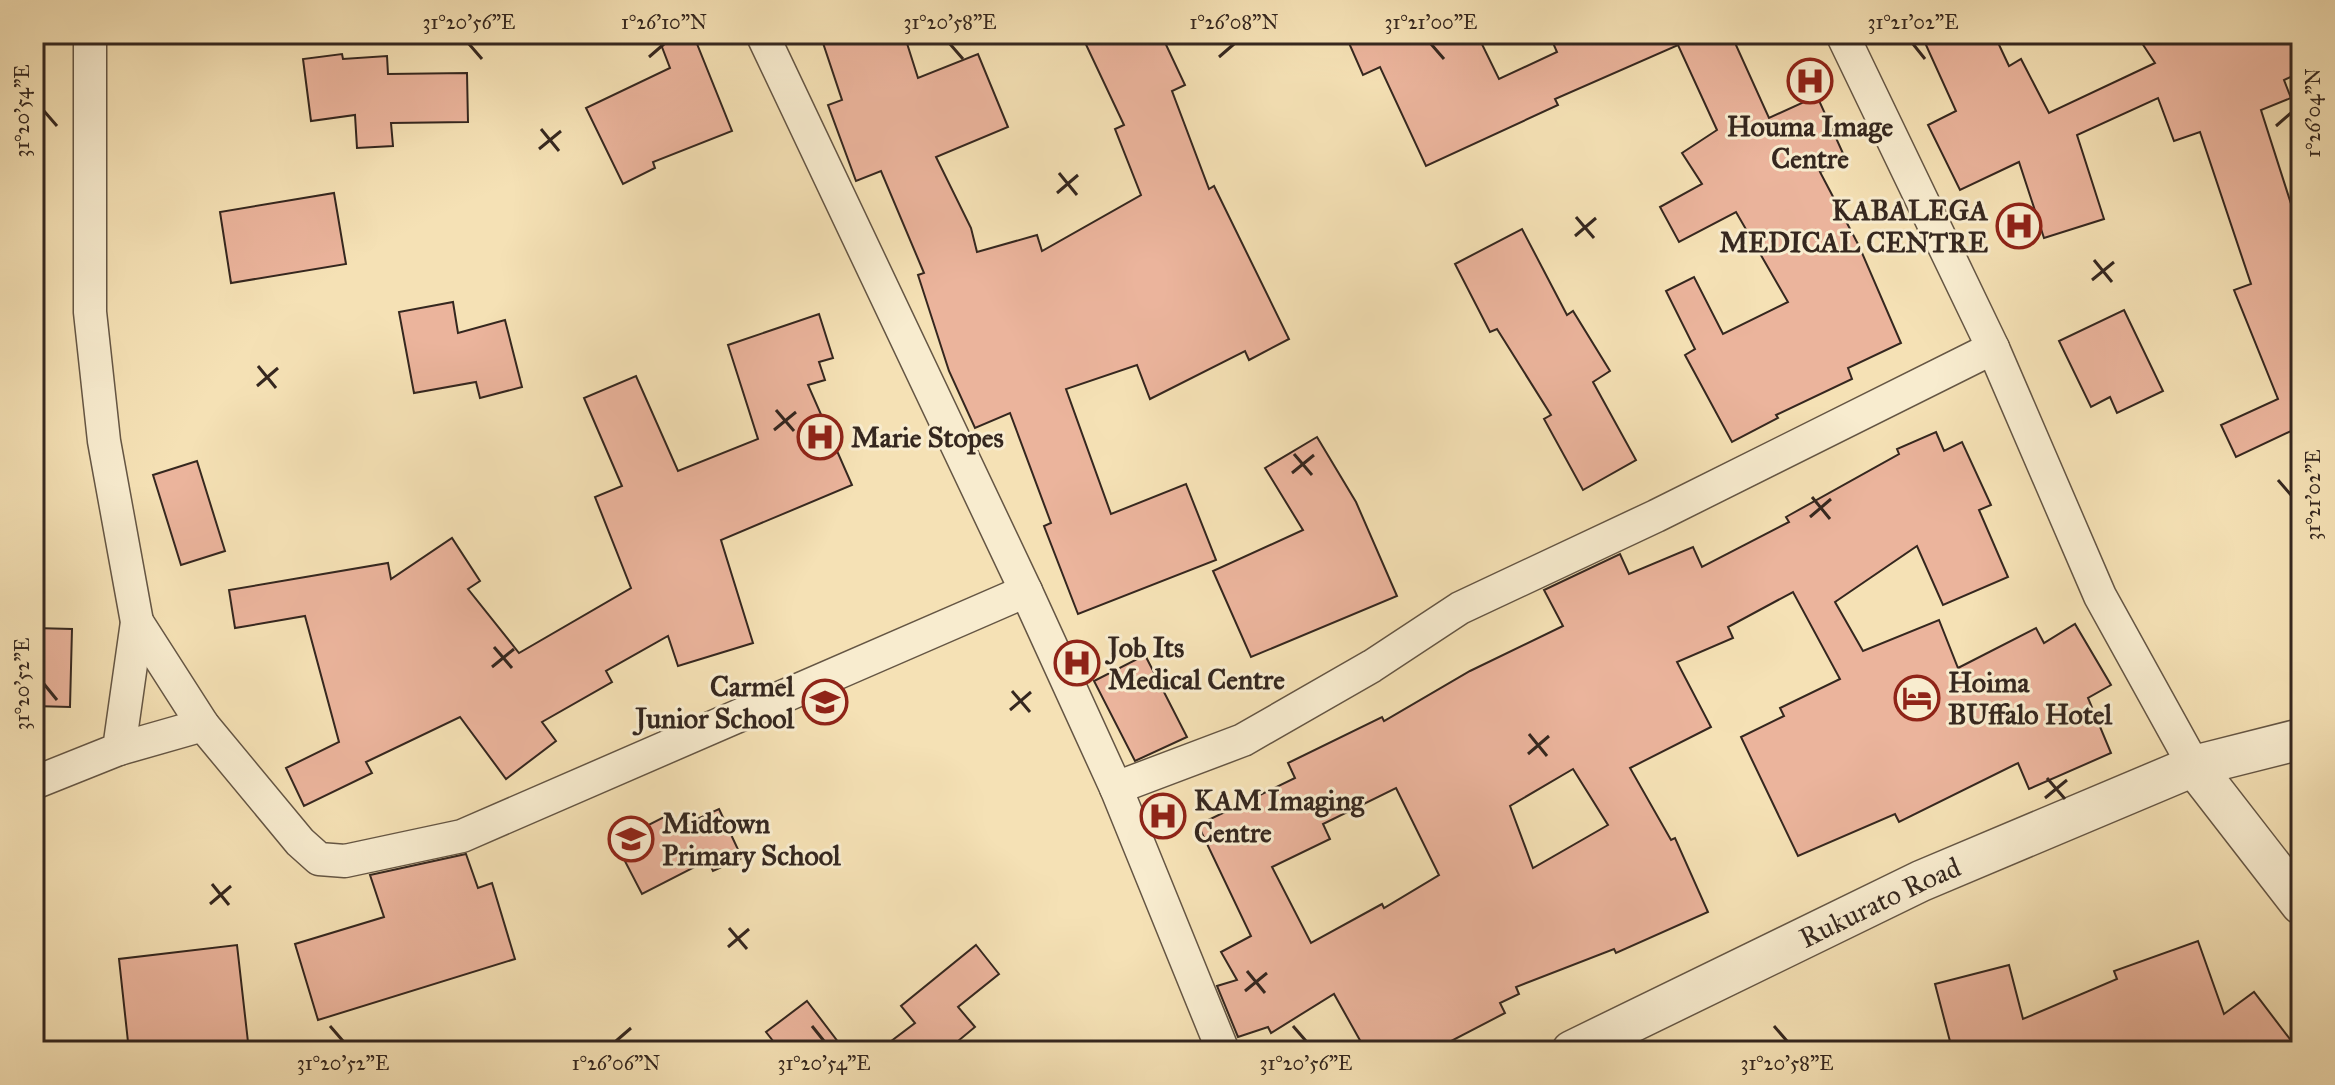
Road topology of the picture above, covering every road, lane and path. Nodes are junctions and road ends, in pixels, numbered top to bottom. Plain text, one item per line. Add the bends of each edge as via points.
1 (90, 34) edge
2 (762, 34) edge
3 (1842, 34) edge
4 (1993, 348) junction
5 (1026, 591) junction
6 (137, 622) junction
7 (203, 725) junction
8 (2301, 739) edge
9 (119, 749) junction
10 (2194, 766) junction
11 (34, 783) edge
12 (1116, 788) junction
13 (2301, 904) edge
14 (1223, 1051) edge
15 (1572, 1051) edge

1 - 6 street via 90,312 104,441
2 - 5 street
3 - 4 street
4 - 10 street via 2100,596
4 - 12 street via 1460,608 1243,740
5 - 7 street via 462,836 345,861 319,859 300,842
5 - 12 street
6 - 7 street
6 - 9 street
7 - 9 street
8 - 10 street, Rukurato Road
9 - 11 street
10 - 13 street
10 - 15 street, Rukurato Road via 1921,881
12 - 14 street

